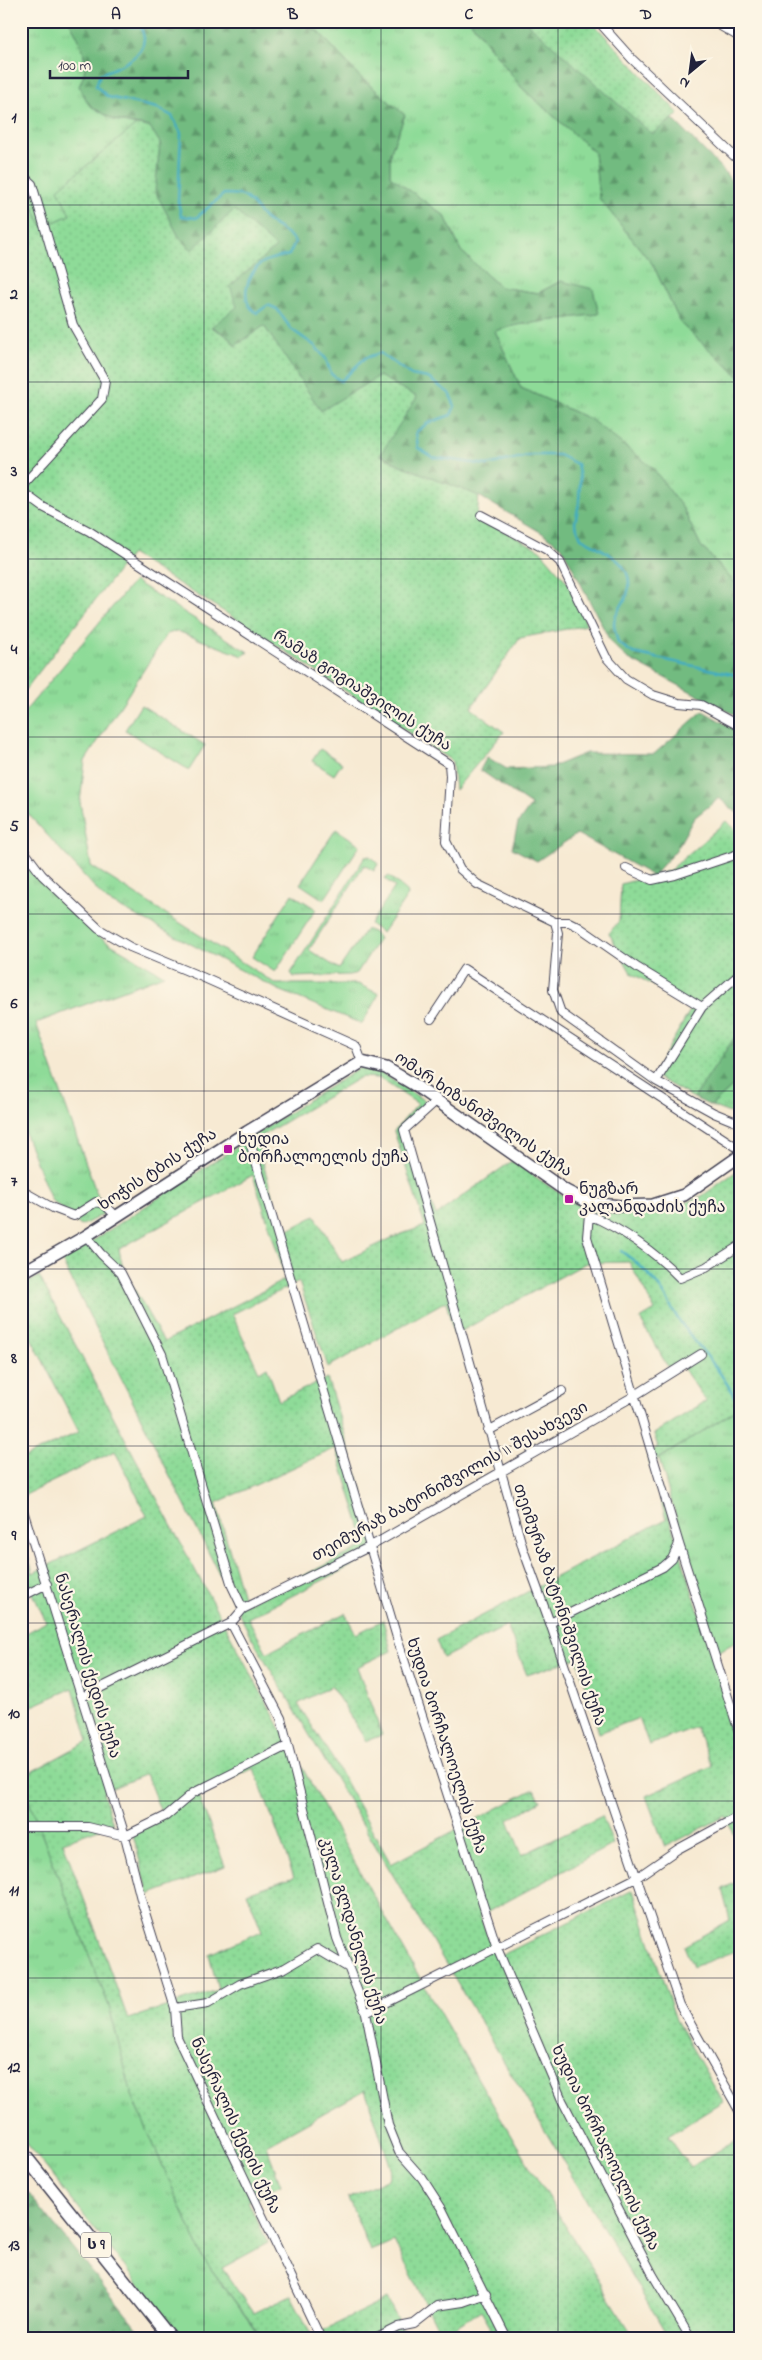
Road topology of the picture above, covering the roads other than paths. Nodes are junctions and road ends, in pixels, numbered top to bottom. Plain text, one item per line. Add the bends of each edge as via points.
1 (598, 21) edge
2 (712, 21) edge
3 (741, 38) edge
4 (741, 160) edge
5 (21, 174) edge
6 (21, 486) edge
7 (21, 491) edge
8 (481, 516) dead end
9 (741, 727) edge
10 (21, 848) edge
11 (741, 853) edge
12 (626, 868) dead end
13 (555, 922) junction
14 (741, 973) edge
15 (702, 1008) junction
16 (431, 1019) dead end
17 (362, 1062) junction
18 (656, 1081) junction
19 (436, 1101) junction
20 (741, 1124) edge
21 (247, 1132) junction
22 (741, 1150) edge
23 (741, 1155) edge
24 (21, 1190) edge
25 (590, 1203) junction
26 (589, 1215) junction
27 (116, 1216) junction
28 (86, 1236) junction
29 (740, 1248) edge
30 (21, 1273) edge
31 (701, 1354) dead end
32 (562, 1390) dead end
33 (634, 1396) junction
34 (488, 1431) junction
35 (500, 1472) junction
36 (21, 1504) edge
37 (679, 1544) junction
38 (371, 1546) junction
39 (47, 1584) junction
40 (21, 1597) edge
41 (243, 1608) junction
42 (231, 1623) junction
43 (550, 1623) junction
44 (82, 1697) junction
45 (741, 1738) edge
46 (288, 1746) junction
47 (741, 1815) edge
48 (21, 1827) edge
49 (125, 1836) junction
50 (636, 1878) junction
51 (497, 1948) junction
52 (348, 1967) junction
53 (175, 2008) junction
54 (366, 2013) junction
55 (741, 2114) edge
56 (21, 2152) edge
57 (486, 2294) junction
58 (171, 2339) edge
59 (321, 2339) edge
60 (375, 2339) edge
61 (507, 2339) edge
62 (691, 2339) edge

1 - 4 street via 632,59
2 - 3 street
5 - 6 street via 32,184 72,325 104,381 102,398
7 - 13 street, რამაზ გოგიაშვილის ქუჩა via 449,764 446,840 460,869 478,884
8 - 9 street via 547,550 560,562 606,657 626,679 653,695 679,703 701,705
10 - 17 street via 42,876 99,930 130,947 356,1046
11 - 12 street via 652,880
13 - 15 street via 569,922 579,927
13 - 18 street via 558,933 553,990 562,1013
14 - 15 street
15 - 18 street
16 - 22 street via 464,969
17 - 19 main road, ომარ ხიზანიშვილის ქუჩა via 386,1068
17 - 21 main road, ხოჭის ტბის ქუჩა
18 - 20 street
19 - 25 main road, ომარ ხიზანიშვილის ქუჩა
19 - 34 street, თეიმურაზ ბატონიშვილის ქუჩა via 404,1130
21 - 27 main road, ხოჭის ტბის ქუჩა
21 - 38 street, ხუდია ბორჩალოელის ქუჩა
23 - 25 main road, ომარ ხიზანიშვილის ქუჩა via 684,1194 653,1205
24 - 27 street via 74,1216 96,1202 104,1204
25 - 26 street
26 - 29 street via 610,1224 680,1278
26 - 33 street via 587,1237
27 - 28 main road, ხოჭის ტბის ქუჩა
28 - 30 main road, ხოჭის ტბის ქუჩა
28 - 41 street via 121,1273 162,1354 232,1586
31 - 33 street, თეიმურაზ ბატონიშვილის II შესახვევი
32 - 34 street
33 - 35 street, თეიმურაზ ბატონიშვილის II შესახვევი
33 - 37 street
34 - 35 street, თეიმურაზ ბატონიშვილის ქუჩა
35 - 38 street, თეიმურაზ ბატონიშვილის II შესახვევი
35 - 43 street, თეიმურაზ ბატონიშვილის ქუჩა via 522,1549
36 - 39 street, ნასერალის ქედის ქუჩა
37 - 43 street via 672,1559 663,1567
37 - 45 street
38 - 41 street, თეიმურაზ ბატონიშვილის II შესახვევი
38 - 51 street, ხუდია ბორჩალოელის ქუჩა
39 - 40 street
39 - 44 street, ნასერალის ქედის ქუჩა
41 - 42 street
42 - 44 street
42 - 46 street, კულა გლდანელის ქუჩა via 281,1718
43 - 50 street, თეიმურაზ ბატონიშვილის ქუჩა
44 - 49 street, ნასერალის ქედის ქუჩა
46 - 49 street via 193,1794 166,1816
46 - 52 street, კულა გლდანელის ქუჩა via 317,1864
47 - 50 street via 678,1849
48 - 49 street via 88,1827
49 - 53 street, ნასერალის ქედის ქუჩა
50 - 51 street
50 - 55 street, თეიმურაზ ბატონიშვილის ქუჩა via 680,2005
51 - 54 street
51 - 62 street, ხუდია ბორჩალოელის ქუჩა via 562,2100 653,2275
52 - 53 street via 317,1949 285,1968 240,1984 208,2003
52 - 54 street, კულა გლდანელის ქუჩა
53 - 59 street, ნასერალის ქედის ქუჩა via 178,2037 184,2053
54 - 57 street, კულა გლდანელის ქუჩა via 385,2117 399,2152 422,2178 442,2209
56 - 58 highway, ს 9
57 - 60 street via 464,2302 437,2306 414,2324 399,2326
57 - 61 street, კულა გლდანელის ქუჩა

